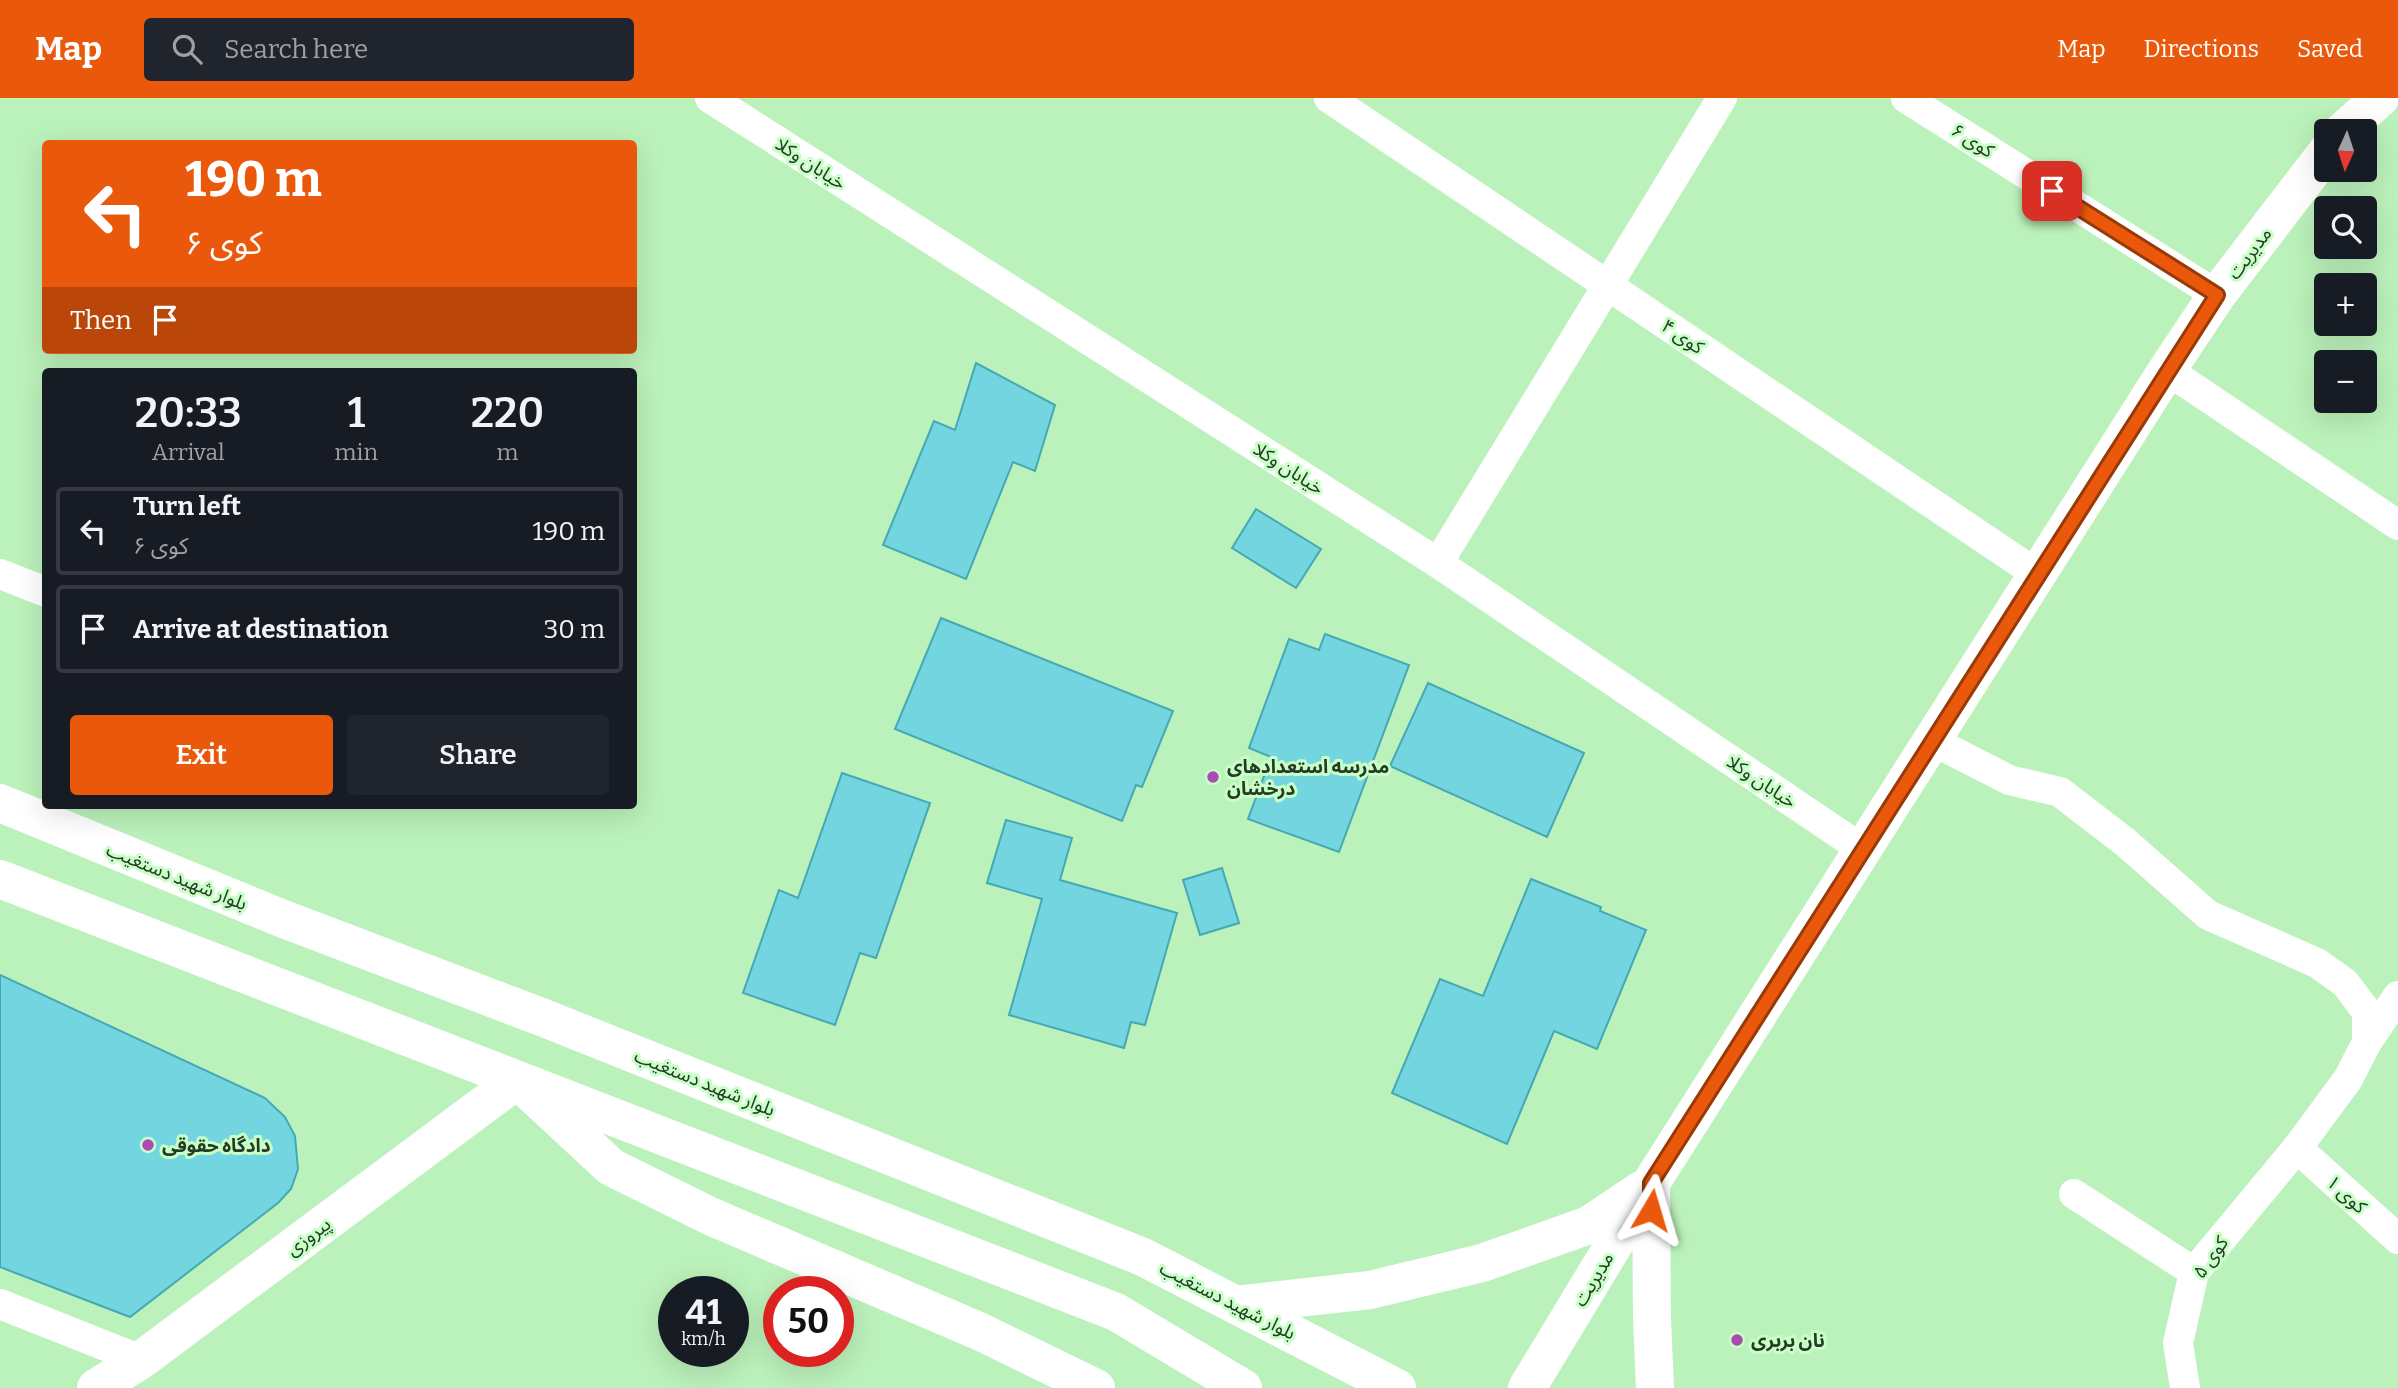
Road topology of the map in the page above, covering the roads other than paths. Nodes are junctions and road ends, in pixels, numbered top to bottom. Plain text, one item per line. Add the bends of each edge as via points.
1 (1329, 98) edge
2 (1723, 98) edge
3 (1906, 98) edge
4 (2380, 98) edge
5 (723, 102) edge
6 (1940, 107) edge
7 (2356, 119) edge
8 (2314, 169) edge
9 (1608, 285) junction
10 (2217, 295) junction
11 (2166, 370) junction
12 (2398, 525) edge
13 (1437, 563) junction
14 (0, 574) edge
15 (2037, 574) junction
16 (42, 590) edge
17 (1931, 740) junction
18 (0, 803) edge
19 (1862, 849) junction
20 (0, 879) edge
21 (2398, 996) edge
22 (2367, 1042) junction
23 (517, 1080) junction
24 (2297, 1148) junction
25 (1651, 1183) junction
26 (2074, 1194) dead end
27 (2398, 1239) edge
28 (2194, 1272) junction
29 (0, 1304) edge
30 (1236, 1305) junction
31 (141, 1360) junction
32 (96, 1388) edge
33 (1096, 1388) edge
34 (1243, 1388) edge
35 (1397, 1388) edge
36 (1527, 1388) edge
37 (1655, 1388) edge
38 (2185, 1388) edge

1 - 9 street, کوی ۴
2 - 9 street
3 - 6 street, کوی ۶
4 - 7 main road
5 - 13 street, خیابان وکلا
6 - 10 street, کوی ۶
8 - 10 main road, مدیریت
9 - 13 street
9 - 15 street, کوی ۴
10 - 11 main road, مدیریت
11 - 12 street
11 - 15 main road, مدیریت
13 - 19 street, خیابان وکلا
14 - 16 street
15 - 17 main road, مدیریت
17 - 19 main road, مدیریت
17 - 22 street via 2009,780 2060,792 2208,915 2317,963 2345,983 2367,1012
18 - 30 main road, بلوار شهید دستغیب via 1143,1257
19 - 25 main road, مدیریت
20 - 23 main road
21 - 22 street, کوی ۵
22 - 24 street, کوی ۵ via 2348,1079
23 - 31 main road, پیروزی
23 - 33 main road via 611,1167 710,1216 981,1332
23 - 34 main road via 1116,1312
24 - 27 street, کوی ۱
24 - 28 street, کوی ۵
25 - 30 main road via 1589,1225 1482,1263 1370,1290
25 - 36 main road, مدیریت
25 - 37 main road
26 - 28 street
28 - 38 street, کوی ۵ via 2178,1343
29 - 31 street
30 - 35 main road, بلوار شهید دستغیب
31 - 32 main road, پیروزی

